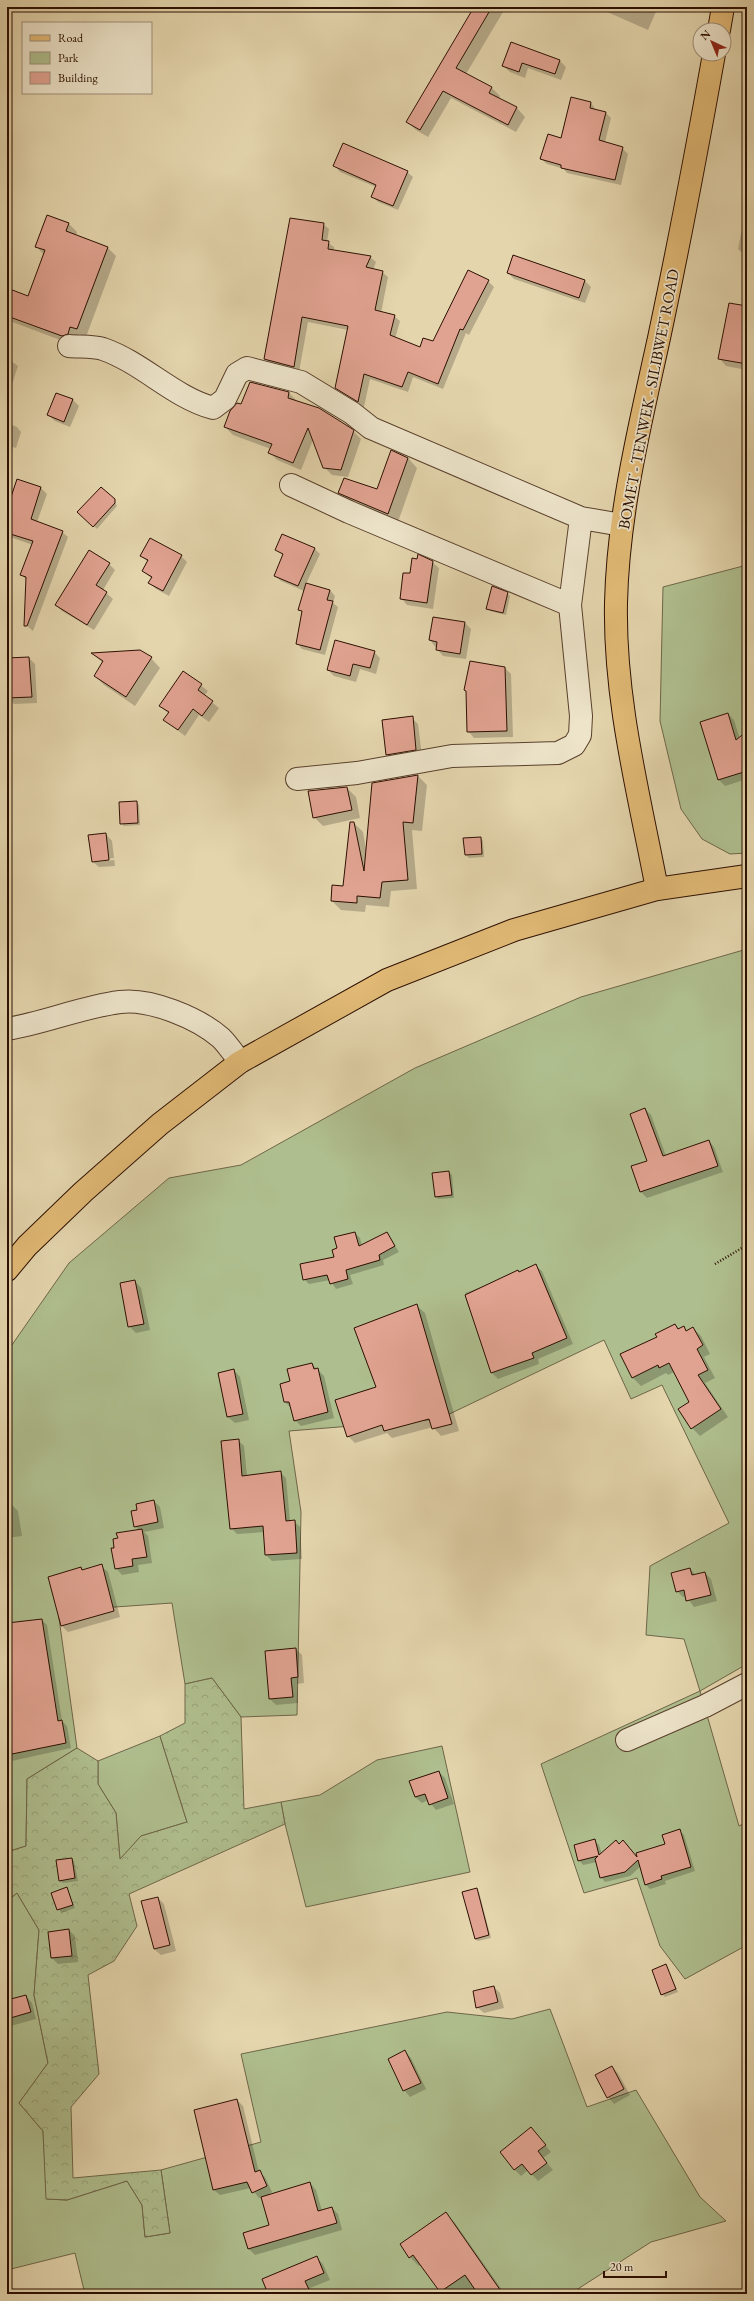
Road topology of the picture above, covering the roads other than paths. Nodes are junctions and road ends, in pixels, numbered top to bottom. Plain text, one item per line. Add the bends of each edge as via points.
1 (723, 7) edge
2 (720, 22) edge
3 (713, 62) edge
4 (69, 346) dead end
5 (291, 485) dead end
6 (581, 518) junction
7 (622, 525) junction
8 (570, 605) junction
9 (297, 779) dead end
10 (747, 876) edge
11 (656, 889) junction
12 (7, 1029) edge
13 (240, 1062) junction
14 (7, 1270) edge
15 (747, 1684) edge
16 (627, 1740) dead end

1 - 2 main road
3 - 7 main road, BOMET - TENWEK - SILIBWET ROAD via 677,255 633,457
4 - 6 street via 102,349 139,367 195,404 214,408 225,399 237,374 247,368 301,382 352,413 371,428
5 - 8 street via 348,512
6 - 7 street
6 - 8 street
7 - 11 main road, BOMET - TENWEK - SILIBWET ROAD via 616,604 619,676 629,756
8 - 9 street via 581,716 580,735 574,745 558,753 452,756 357,773
10 - 11 main road
11 - 13 main road via 514,930 387,980
12 - 13 street via 33,1025 120,1002 147,1004 200,1023 221,1039
13 - 14 main road via 160,1124 83,1192 27,1246
15 - 16 street via 705,1706

